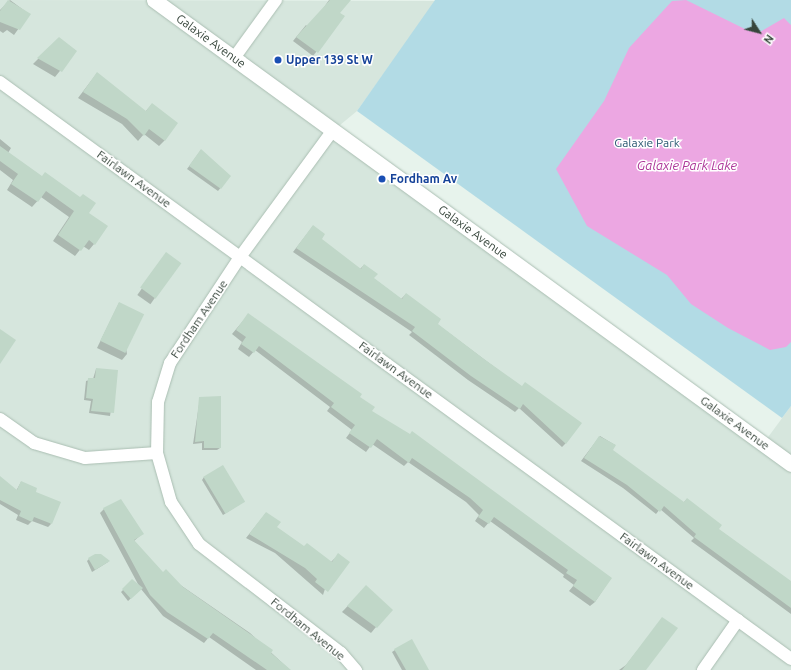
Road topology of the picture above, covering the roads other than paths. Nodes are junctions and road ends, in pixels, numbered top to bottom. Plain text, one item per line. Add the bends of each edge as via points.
1 (154, 0) edge
2 (276, 0) edge
3 (234, 58) junction
4 (0, 82) edge
5 (333, 130) junction
6 (240, 257) junction
7 (0, 419) edge
8 (157, 453) junction
9 (791, 464) edge
10 (738, 620) junction
11 (791, 659) edge
12 (356, 670) edge
13 (703, 670) edge

1 - 3 street, Galaxie Avenue
2 - 3 street
3 - 5 street, Galaxie Avenue
4 - 6 street, Fairlawn Avenue
5 - 6 street, Fordham Avenue
5 - 9 street, Galaxie Avenue
6 - 8 street, Fordham Avenue via 170,363 158,402
6 - 10 street, Fairlawn Avenue
7 - 8 street via 34,443 85,458
8 - 12 street, Fordham Avenue via 171,502 199,544 341,654
10 - 11 street, Fairlawn Avenue
10 - 13 street

